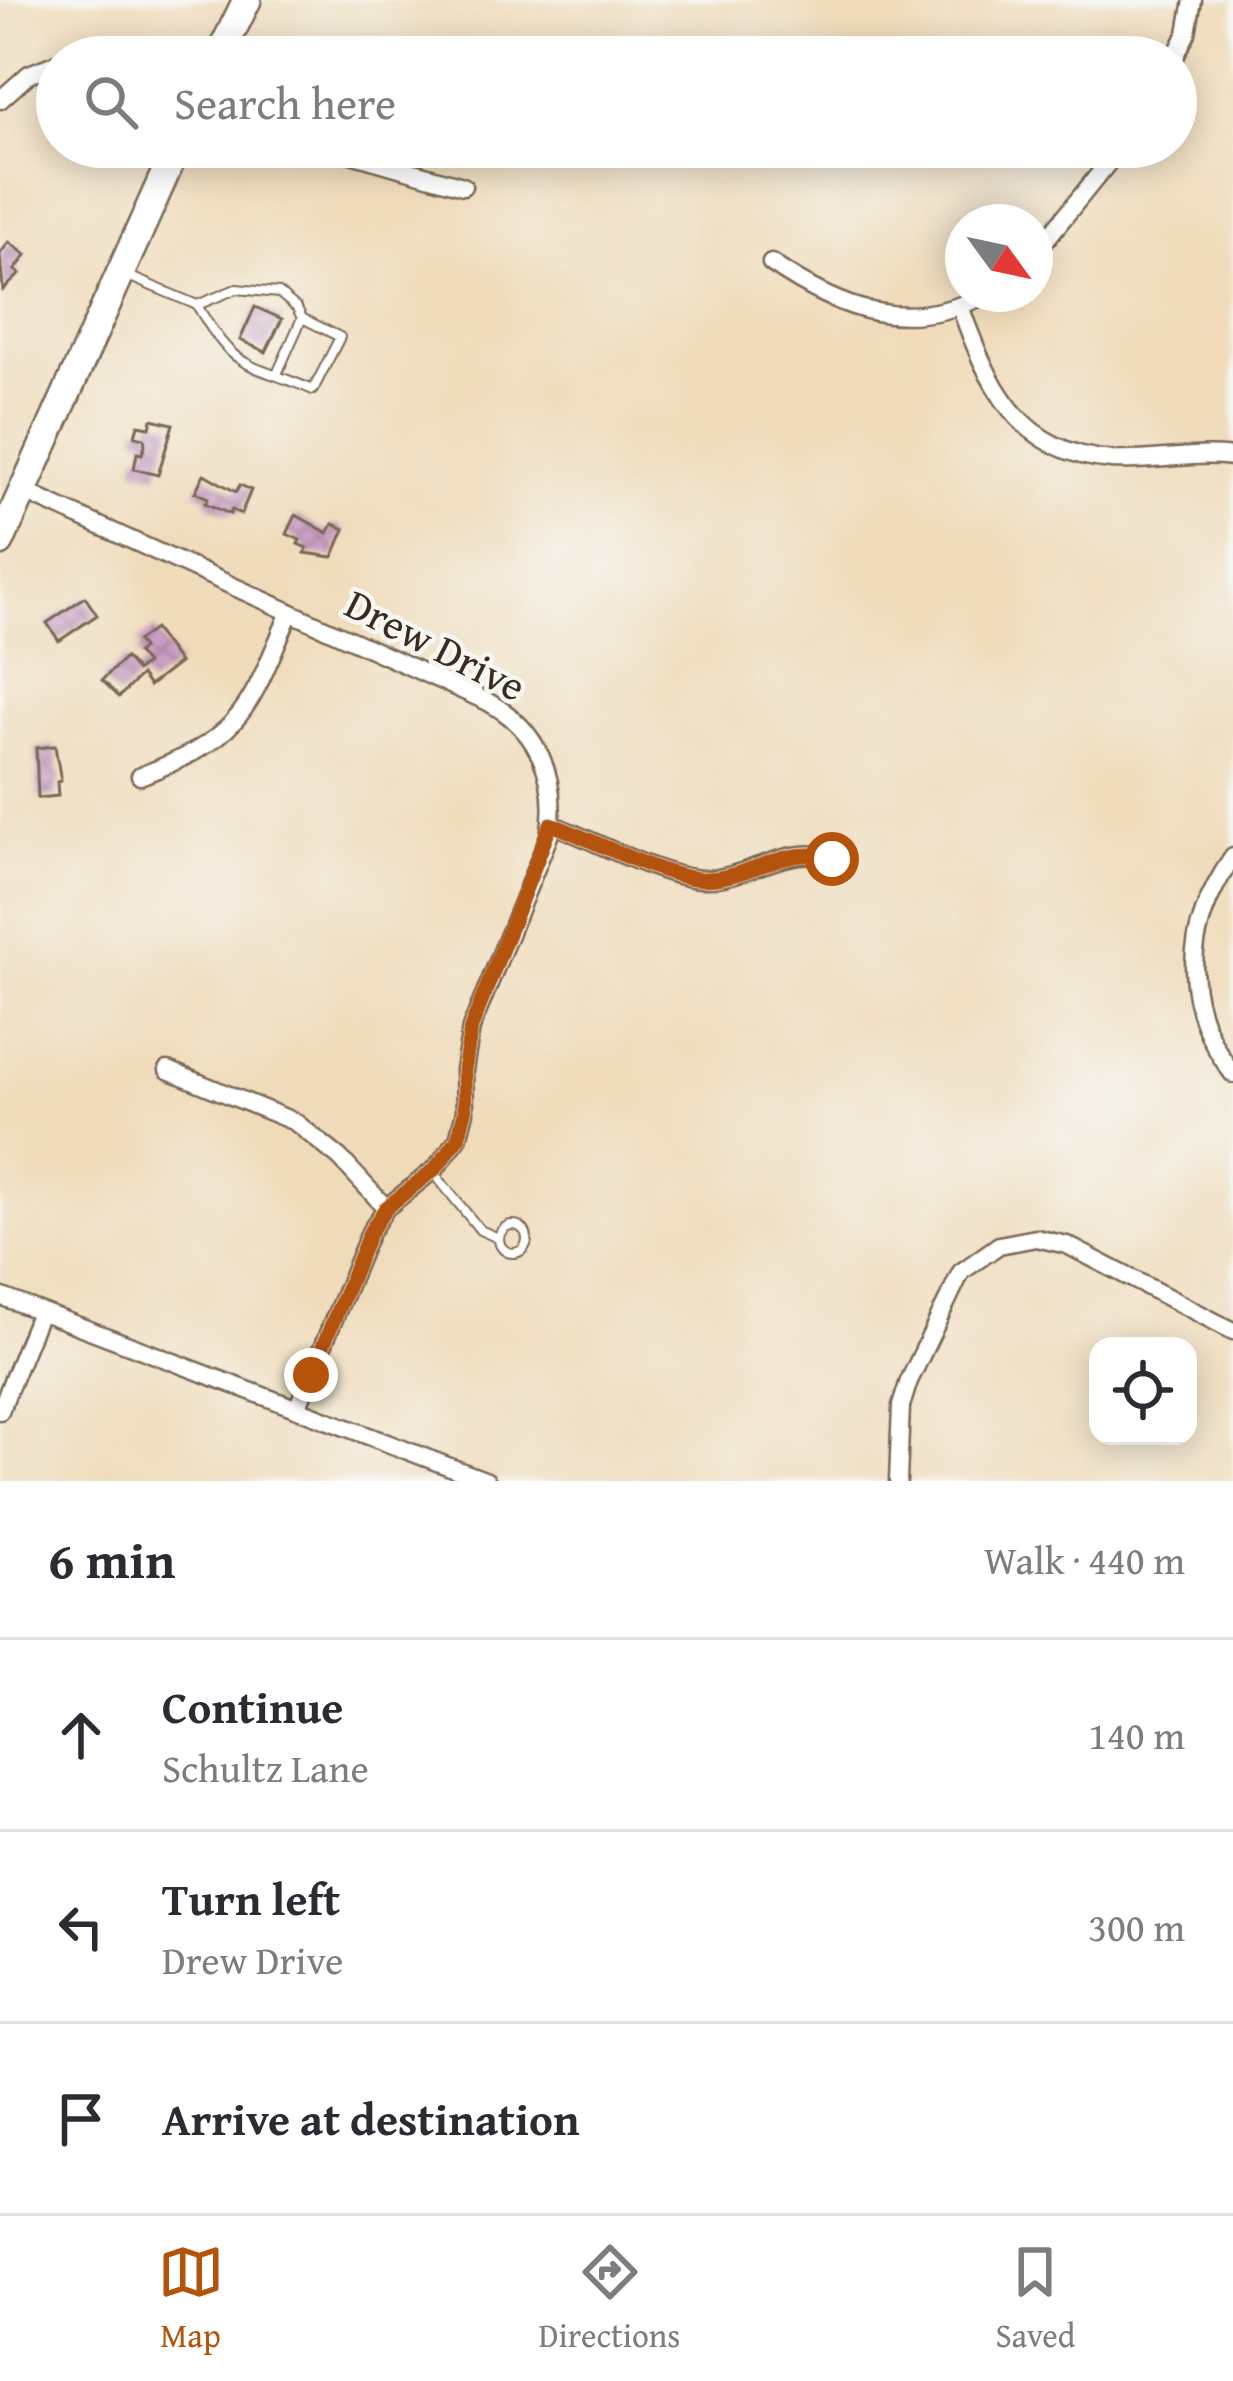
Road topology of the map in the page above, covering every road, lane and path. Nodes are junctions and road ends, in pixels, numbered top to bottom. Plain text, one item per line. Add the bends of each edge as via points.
1 (247, 0) edge
2 (1193, 0) edge
3 (229, 36) edge
4 (1186, 36) edge
5 (36, 71) edge
6 (3, 90) edge
7 (168, 168) edge
8 (400, 168) edge
9 (1104, 168) edge
10 (463, 186) dead end
11 (1053, 231) edge
12 (771, 262) dead end
13 (121, 273) junction
14 (197, 305) junction
15 (945, 309) edge
16 (962, 312) edge
17 (302, 318) junction
18 (278, 374) junction
19 (1233, 458) edge
20 (23, 491) junction
21 (0, 542) edge
22 (290, 611) junction
23 (140, 776) dead end
24 (551, 824) junction
25 (1233, 857) edge
26 (832, 859) dead end
27 (168, 1070) dead end
28 (1233, 1074) edge
29 (432, 1172) junction
30 (386, 1208) junction
31 (498, 1238) dead end
32 (0, 1296) edge
33 (40, 1312) junction
34 (1233, 1331) edge
35 (298, 1406) junction
36 (0, 1411) edge
37 (487, 1481) edge
38 (898, 1481) edge

1 - 3 main road
2 - 4 street
5 - 6 street
7 - 13 main road
8 - 10 street
9 - 11 street
12 - 15 street via 832,300 873,312
13 - 14 lane
13 - 20 main road
14 - 17 lane via 236,289 279,293
14 - 18 lane via 228,352 250,370
16 - 19 street via 992,386 1043,438 1112,460
17 - 18 lane
17 - 18 lane via 340,337 313,390
20 - 21 main road
20 - 22 street, Drew Drive
22 - 23 street via 250,701 224,735
22 - 24 street, Drew Drive via 512,716 543,756
24 - 26 street via 691,878 731,876 787,858
24 - 29 street, Drew Drive via 471,1028 462,1126
25 - 28 street via 1204,905 1193,972 1201,1013
27 - 30 street via 296,1122
29 - 30 street, Drew Drive
29 - 31 lane via 480,1230
30 - 35 street, Drew Drive via 359,1253
32 - 33 street
33 - 35 street
33 - 36 street
34 - 38 street via 1067,1245 1036,1238 999,1245 961,1272 909,1381
35 - 37 street

